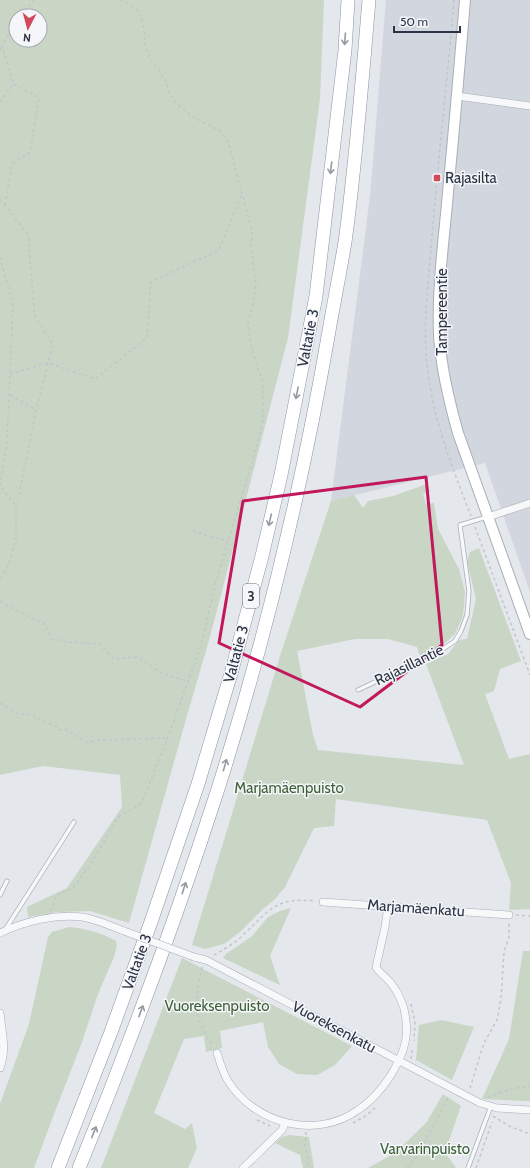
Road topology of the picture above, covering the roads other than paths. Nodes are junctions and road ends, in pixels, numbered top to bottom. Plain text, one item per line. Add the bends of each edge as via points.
1 (348, 0) edge
2 (369, 0) edge
3 (465, 0) edge
4 (457, 96) junction
5 (530, 106) edge
6 (530, 503) edge
7 (488, 517) junction
8 (530, 634) edge
9 (358, 690) dead end
10 (74, 822) dead end
11 (7, 882) dead end
12 (0, 895) edge
13 (323, 902) road end
14 (388, 906) junction
15 (509, 914) road end
16 (2, 932) edge
17 (0, 1013) edge
18 (217, 1053) road end
19 (399, 1061) junction
20 (0, 1068) edge
21 (491, 1106) junction
22 (530, 1110) edge
23 (284, 1127) junction
24 (58, 1168) edge
25 (79, 1168) edge
26 (243, 1168) edge
27 (468, 1168) edge

1 -> 24 highway, Valtatie 3 / 3 via 345,50 316,296 262,556 198,784 112,1032
25 -> 2 highway, Valtatie 3 / 3 via 172,926 251,676 281,561 318,395 344,244 353,178
3 - 4 main road, Tampereentie
4 - 5 street
4 - 7 main road, Tampereentie via 443,252 440,336 450,407
6 - 7 street
7 - 8 main road, Tampereentie
7 - 9 lane, Rajasillantie via 460,525 469,591 465,624 455,641 440,651
10 - 16 lane
11 - 12 lane
13 - 14 street, Marjamäenkatu
14 - 15 street, Marjamäenkatu
14 - 19 street via 376,967 391,983 404,1010 406,1037
16 - 19 street, Vuoreksenkatu, bridge via 52,917 84,917 194,956
17 - 20 street via 4,1053
18 - 23 street via 228,1080 246,1102
19 - 21 street, Vuoreksenkatu via 467,1097
19 - 23 street via 383,1087 357,1111 306,1131
21 - 22 street, Vuoreksenkatu
21 - 27 lane
23 - 26 street

